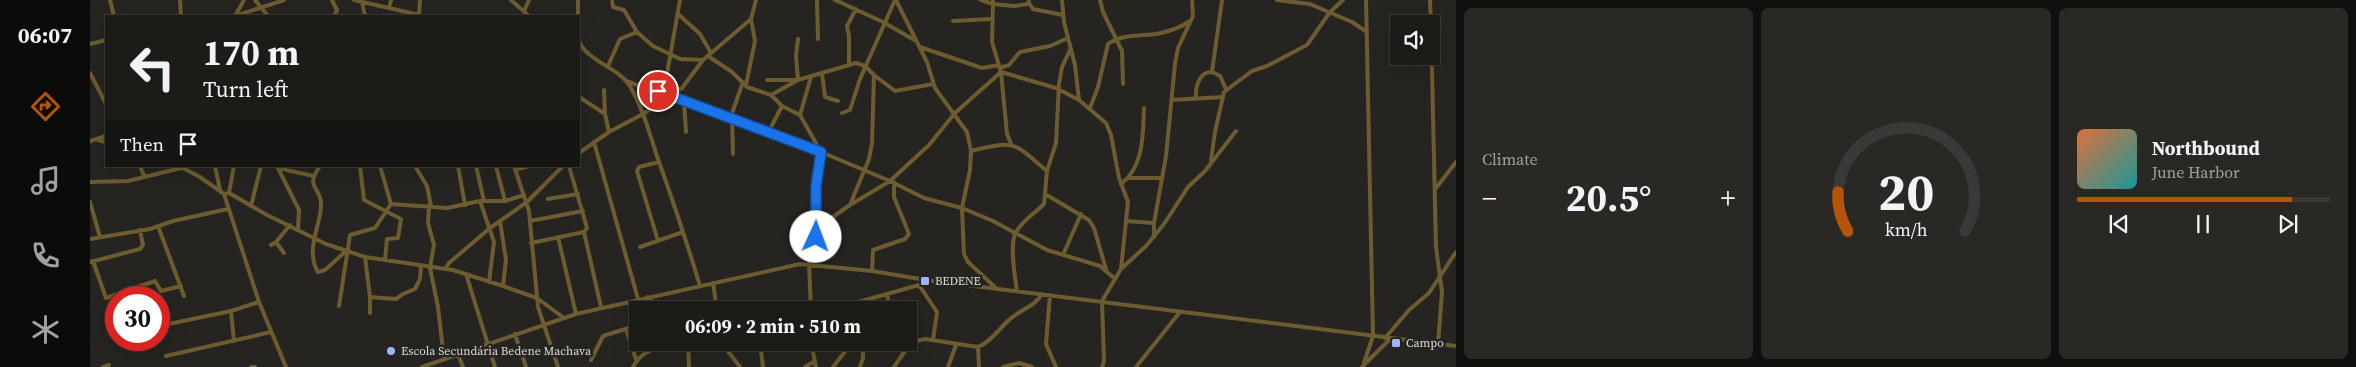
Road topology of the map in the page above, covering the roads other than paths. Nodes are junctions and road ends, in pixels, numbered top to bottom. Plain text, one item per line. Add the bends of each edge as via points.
1 (110, 0) edge
2 (180, 0) edge
3 (244, 0) edge
4 (255, 0) edge
5 (284, 0) edge
6 (332, 0) edge
7 (354, 0) edge
8 (391, 0) edge
9 (420, 0) edge
10 (511, 0) edge
11 (529, 0) edge
12 (578, 0) edge
13 (612, 0) edge
14 (680, 0) edge
15 (756, 0) edge
16 (816, 0) edge
17 (836, 0) edge
18 (889, 0) edge
19 (982, 0) edge
20 (1062, 0) edge
21 (1100, 0) edge
22 (1192, 0) edge
23 (1222, 0) edge
24 (1277, 0) edge
25 (1343, 0) edge
26 (1366, 0) edge
27 (1430, 0) edge
28 (895, 1) edge
29 (1029, 1) edge
30 (362, 2) junction
31 (993, 2) edge
32 (1310, 2) edge
33 (262, 7) junction
34 (389, 8) junction
35 (856, 9) junction
36 (254, 10) junction
37 (1330, 12) junction
38 (524, 13) edge
39 (678, 14) junction
40 (114, 15) edge
41 (181, 15) edge
42 (236, 15) edge
43 (238, 15) edge
44 (256, 15) edge
45 (267, 15) edge
46 (334, 15) edge
47 (365, 15) edge
48 (417, 15) edge
49 (421, 15) edge
50 (578, 15) edge
51 (1063, 15) junction
52 (1431, 15) edge
53 (751, 19) junction
54 (991, 20) junction
55 (953, 21) dead end
56 (1190, 21) junction
57 (884, 22) junction
58 (636, 32) junction
59 (1367, 32) junction
60 (1068, 38) junction
61 (798, 39) dead end
62 (818, 39) dead end
63 (105, 40) edge
64 (1118, 40) junction
65 (90, 44) edge
66 (919, 45) junction
67 (581, 48) edge
68 (1070, 50) junction
69 (671, 54) junction
70 (709, 55) junction
71 (703, 60) junction
72 (849, 64) junction
73 (1432, 65) edge
74 (608, 66) junction
75 (865, 66) junction
76 (1000, 68) junction
77 (1212, 72) junction
78 (90, 74) edge
79 (822, 74) junction
80 (874, 75) junction
81 (810, 77) junction
82 (766, 80) dead end
83 (798, 80) junction
84 (626, 81) junction
85 (744, 83) junction
86 (933, 84) junction
87 (1123, 84) dead end
88 (1226, 89) junction
89 (604, 90) dead end
90 (1059, 90) junction
91 (658, 91) junction
92 (772, 95) junction
93 (1223, 96) junction
94 (671, 97) junction
95 (580, 98) edge
96 (1196, 99) junction
97 (1079, 100) junction
98 (1171, 100) junction
99 (684, 101) junction
100 (838, 101) dead end
101 (105, 102) edge
102 (782, 106) junction
103 (1090, 108) junction
104 (1144, 108) dead end
105 (842, 113) dead end
106 (955, 113) junction
107 (605, 114) junction
108 (643, 114) junction
109 (800, 115) junction
110 (731, 119) junction
111 (1236, 131) dead end
112 (609, 132) junction
113 (686, 132) dead end
114 (768, 133) junction
115 (105, 136) edge
116 (98, 140) junction
117 (90, 141) edge
118 (105, 142) edge
119 (594, 142) junction
120 (1010, 144) junction
121 (971, 151) junction
122 (580, 152) edge
123 (821, 152) junction
124 (733, 154) dead end
125 (659, 162) junction
126 (1211, 162) junction
127 (1456, 162) edge
128 (140, 167) edge
129 (181, 167) edge
130 (215, 167) edge
131 (234, 167) edge
132 (261, 167) edge
133 (278, 167) edge
134 (279, 167) edge
135 (319, 167) edge
136 (360, 167) edge
137 (380, 167) edge
138 (416, 167) edge
139 (458, 167) edge
140 (476, 167) edge
141 (496, 167) edge
142 (562, 167) edge
143 (569, 167) edge
144 (514, 168) edge
145 (864, 171) junction
146 (1048, 171) junction
147 (144, 176) junction
148 (314, 176) junction
149 (1128, 178) junction
150 (1162, 178) junction
151 (90, 182) edge
152 (892, 182) junction
153 (1121, 184) junction
154 (1436, 188) junction
155 (220, 190) junction
156 (229, 193) junction
157 (224, 194) junction
158 (578, 194) junction
159 (1045, 194) junction
160 (524, 195) junction
161 (548, 199) dead end
162 (482, 201) junction
163 (505, 201) junction
164 (90, 202) edge
165 (527, 202) junction
166 (391, 204) junction
167 (850, 204) junction
168 (465, 205) junction
169 (251, 206) junction
170 (430, 206) junction
171 (91, 207) edge
172 (962, 208) junction
173 (228, 209) junction
174 (386, 211) junction
175 (583, 211) junction
176 (1081, 214) junction
177 (500, 221) junction
178 (530, 221) junction
179 (1126, 221) junction
180 (1154, 223) junction
181 (290, 225) junction
182 (158, 226) junction
183 (490, 228) junction
184 (817, 228) junction
185 (298, 229) junction
186 (140, 230) junction
187 (584, 232) junction
188 (684, 232) junction
189 (1015, 234) junction
190 (313, 236) junction
191 (1154, 236) junction
192 (100, 237) junction
193 (558, 237) junction
194 (90, 239) edge
195 (658, 241) junction
196 (276, 242) junction
197 (531, 242) junction
198 (271, 245) dead end
199 (640, 247) dead end
200 (346, 251) junction
201 (284, 252) dead end
202 (1456, 252) edge
203 (1063, 255) junction
204 (365, 257) junction
205 (385, 260) junction
206 (92, 262) edge
207 (809, 264) junction
208 (421, 266) junction
209 (430, 268) junction
210 (445, 269) junction
211 (1106, 269) junction
212 (1121, 269) junction
213 (872, 271) junction
214 (466, 274) junction
215 (1440, 274) junction
216 (1114, 278) junction
217 (926, 280) junction
218 (489, 282) junction
219 (713, 283) junction
220 (919, 285) junction
221 (142, 286) edge
222 (158, 286) edge
223 (181, 286) junction
224 (504, 286) junction
225 (700, 286) junction
226 (170, 289) edge
227 (997, 289) junction
228 (1017, 291) junction
229 (887, 294) junction
230 (1042, 294) junction
231 (1050, 295) junction
232 (184, 296) dead end
233 (370, 297) junction
234 (647, 297) junction
235 (105, 298) edge
236 (536, 298) junction
237 (638, 299) junction
238 (652, 301) edge
239 (716, 301) edge
240 (811, 301) edge
241 (865, 301) edge
242 (888, 301) edge
243 (1102, 301) junction
244 (259, 302) junction
245 (339, 306) dead end
246 (602, 307) junction
247 (231, 311) junction
248 (1180, 312) junction
249 (370, 313) dead end
250 (576, 314) junction
251 (564, 318) junction
252 (170, 324) edge
253 (543, 325) junction
254 (626, 328) junction
255 (629, 328) edge
256 (271, 332) junction
257 (515, 334) junction
258 (1374, 336) junction
259 (1388, 338) junction
260 (917, 340) edge
261 (933, 340) junction
262 (234, 341) junction
263 (488, 343) junction
264 (956, 344) junction
265 (1438, 344) junction
266 (1456, 346) edge
267 (978, 348) junction
268 (649, 351) edge
269 (689, 351) edge
270 (727, 351) edge
271 (761, 351) edge
272 (813, 351) edge
273 (843, 351) edge
274 (861, 351) edge
275 (904, 351) edge
276 (458, 354) junction
277 (166, 356) dead end
278 (636, 359) junction
279 (441, 360) junction
280 (591, 360) dead end
281 (815, 361) junction
282 (108, 365) dead end
283 (1363, 365) edge
284 (104, 367) edge
285 (250, 367) edge
286 (255, 367) edge
287 (286, 367) edge
288 (425, 367) edge
289 (440, 367) edge
290 (462, 367) edge
291 (495, 367) edge
292 (526, 367) edge
293 (558, 367) edge
294 (632, 367) edge
295 (690, 367) edge
296 (740, 367) edge
297 (763, 367) edge
298 (805, 367) edge
299 (816, 367) edge
300 (833, 367) edge
301 (860, 367) edge
302 (894, 367) edge
303 (948, 367) edge
304 (979, 367) edge
305 (1003, 367) edge
306 (1032, 367) edge
307 (1056, 367) edge
308 (1102, 367) edge
309 (1136, 367) edge

1 - 40 street
2 - 41 street
3 - 42 street
4 - 33 street
5 - 33 street
6 - 46 street via 337,10
7 - 30 street
8 - 34 street
9 - 49 street
10 - 38 street
11 - 38 street
12 - 50 street
13 - 58 street via 613,7 624,10
14 - 39 street
15 - 53 street
16 - 62 street
17 - 35 street
18 - 28 street
19 - 31 street
20 - 51 street
21 - 64 street
22 - 56 street via 1193,16
23 - 77 street
24 - 32 street
25 - 37 street
26 - 59 street
27 - 52 street
28 - 57 street
28 - 66 street
29 - 31 street via 1014,6
29 - 51 street via 1033,9
30 - 34 street
30 - 47 street
31 - 54 street
32 - 37 street
33 - 36 street
33 - 45 street
34 - 48 street
35 - 57 street
35 - 72 street via 847,26
36 - 43 street
36 - 44 street
37 - 59 street
37 - 88 street via 1307,45 1252,71
39 - 69 street
39 - 70 street via 700,34
51 - 60 street
53 - 70 street
53 - 85 street via 755,41
54 - 55 street
54 - 76 street via 992,42
56 - 64 street via 1156,34
56 - 98 street via 1178,48
57 - 66 street
57 - 75 street
58 - 69 street via 653,46
58 - 74 street via 620,40
59 - 258 street
60 - 68 street
60 - 76 street via 1050,46 1020,52 1010,65
61 - 83 street
63 - 65 street
64 - 87 street via 1122,51
64 - 103 street via 1108,44
66 - 76 street via 982,68
66 - 86 street
67 - 74 street
68 - 90 street via 1062,67
68 - 97 street
69 - 71 street via 680,59
69 - 91 street via 666,79
70 - 71 street
70 - 85 street
71 - 94 street
72 - 75 street
72 - 79 street
73 - 154 street
74 - 84 street
75 - 80 street
75 - 105 street via 850,110
76 - 90 street
76 - 106 street
76 - 120 street
77 - 88 street via 1220,76
77 - 96 street via 1201,75 1198,80
78 - 101 street
79 - 81 street
79 - 100 street via 825,97
80 - 86 street via 896,91
80 - 145 street via 872,143
81 - 83 street
81 - 109 street
82 - 83 street
83 - 92 street
84 - 91 street
84 - 108 street
85 - 92 street via 752,90
85 - 110 street
86 - 106 street
88 - 93 street
89 - 107 street
90 - 97 street
90 - 146 street via 1056,143
91 - 94 street
92 - 102 street
93 - 96 street
93 - 126 street
94 - 99 street
94 - 108 street
95 - 107 street
96 - 98 street
97 - 103 street
98 - 150 street
99 - 110 street
99 - 113 street
102 - 109 street
102 - 114 street
103 - 153 street via 1106,123
104 - 149 street via 1142,142 1137,163
106 - 121 street via 967,132
106 - 152 street
107 - 112 street
108 - 112 street
108 - 125 street
109 - 123 street
110 - 114 street
110 - 124 street
111 - 126 street
112 - 119 street
114 - 123 street
115 - 116 street
116 - 117 street
116 - 118 street
119 - 122 street
119 - 237 street
120 - 121 street
120 - 146 street via 1020,147
121 - 172 street
123 - 145 street
123 - 184 street via 816,186
125 - 188 street
125 - 195 street via 639,167 637,171
126 - 191 street via 1188,187
127 - 154 street
128 - 147 street
129 - 147 street
129 - 155 street
130 - 155 street
131 - 156 street
132 - 169 street
133 - 185 street via 299,210
134 - 148 street
135 - 148 street
136 - 174 street via 364,200
137 - 166 street
138 - 170 street via 427,186
139 - 168 street
140 - 162 street
141 - 163 street
142 - 165 street
143 - 158 street
144 - 160 street
145 - 152 street
145 - 167 street
146 - 159 street
147 - 151 street via 119,182
148 - 190 street via 313,185 321,204
149 - 150 street
149 - 153 street
150 - 180 street
152 - 167 street
152 - 172 street via 924,198
152 - 213 street via 894,197 909,234 905,240 873,250
153 - 179 street via 1127,197
154 - 215 street via 1436,247
155 - 157 street
156 - 157 street
156 - 169 street
157 - 173 street
158 - 161 street
158 - 175 street
159 - 176 street
159 - 189 street via 1043,205
160 - 163 street
160 - 165 street
162 - 163 street
162 - 168 street
162 - 183 street via 483,215
164 - 171 street
165 - 177 street
165 - 178 street
166 - 170 street
166 - 174 street
167 - 184 street
168 - 170 street
169 - 181 street
170 - 209 street via 428,223 434,245
171 - 192 street
172 - 189 street
172 - 227 street via 965,258
173 - 182 street
173 - 244 street
174 - 200 street via 375,228 351,233
174 - 205 street via 401,220 398,238 387,239
175 - 178 street
175 - 187 street via 587,228
176 - 203 street
176 - 211 street via 1090,220 1094,228
177 - 183 street
177 - 224 street via 506,260
178 - 197 street
179 - 180 street
179 - 212 street
180 - 191 street
181 - 185 street
181 - 196 street
182 - 186 street
182 - 223 street
183 - 210 street
183 - 218 street via 494,242
184 - 207 street
185 - 190 street
186 - 192 street
186 - 206 street via 143,245 140,249
187 - 193 street
187 - 246 street
188 - 195 street
188 - 225 street
189 - 203 street
189 - 228 street
190 - 200 street
190 - 200 street via 314,262 318,272 325,270
191 - 212 street
192 - 194 street
193 - 197 street
193 - 250 street
195 - 199 street
196 - 198 street
196 - 201 street
197 - 236 street
200 - 204 street
200 - 245 street
202 - 215 street
203 - 211 street
204 - 205 street
204 - 233 street
205 - 208 street
206 - 235 street
207 - 213 street
207 - 219 street
207 - 240 street
208 - 209 street
208 - 233 street via 420,280 415,289 398,299
209 - 210 street
209 - 279 street via 438,308
210 - 214 street
211 - 216 street
212 - 216 street
213 - 217 street
214 - 218 street
214 - 263 street
215 - 259 street via 1425,298 1409,310
215 - 265 street via 1442,302
216 - 243 street
217 - 220 street
217 - 227 street
218 - 224 street
219 - 225 street
219 - 239 street
220 - 229 street
220 - 261 street via 937,312
221 - 222 street via 155,281
223 - 226 street
223 - 232 street
224 - 236 street
225 - 234 street
227 - 228 street
228 - 230 street
229 - 241 street
229 - 242 street
230 - 231 street
230 - 267 street via 1038,301 1014,315
231 - 243 street
231 - 307 street via 1046,344
233 - 249 street
234 - 237 street
234 - 238 street
236 - 251 street
236 - 253 street
237 - 246 street
243 - 248 street
243 - 308 street
244 - 247 street
244 - 256 street
246 - 250 street
247 - 252 street
247 - 262 street
248 - 258 street
248 - 309 street
250 - 251 street
251 - 253 street
253 - 257 street
253 - 293 street
254 - 255 street
254 - 278 street
254 - 280 street via 603,336
256 - 262 street
256 - 287 street
257 - 263 street
257 - 292 street
258 - 259 street
258 - 283 street
259 - 265 street
259 - 283 street
260 - 261 street
261 - 264 street
262 - 277 street
263 - 276 street
263 - 291 street
264 - 267 street
264 - 303 street
265 - 266 street
267 - 304 street
268 - 278 street
269 - 295 street
270 - 296 street
271 - 297 street
272 - 281 street
273 - 300 street
274 - 301 street
275 - 302 street
276 - 279 street
276 - 290 street
278 - 294 street
279 - 288 street
279 - 289 street
281 - 298 street
281 - 299 street
282 - 284 street
285 - 286 street
305 - 306 street via 1019,363

